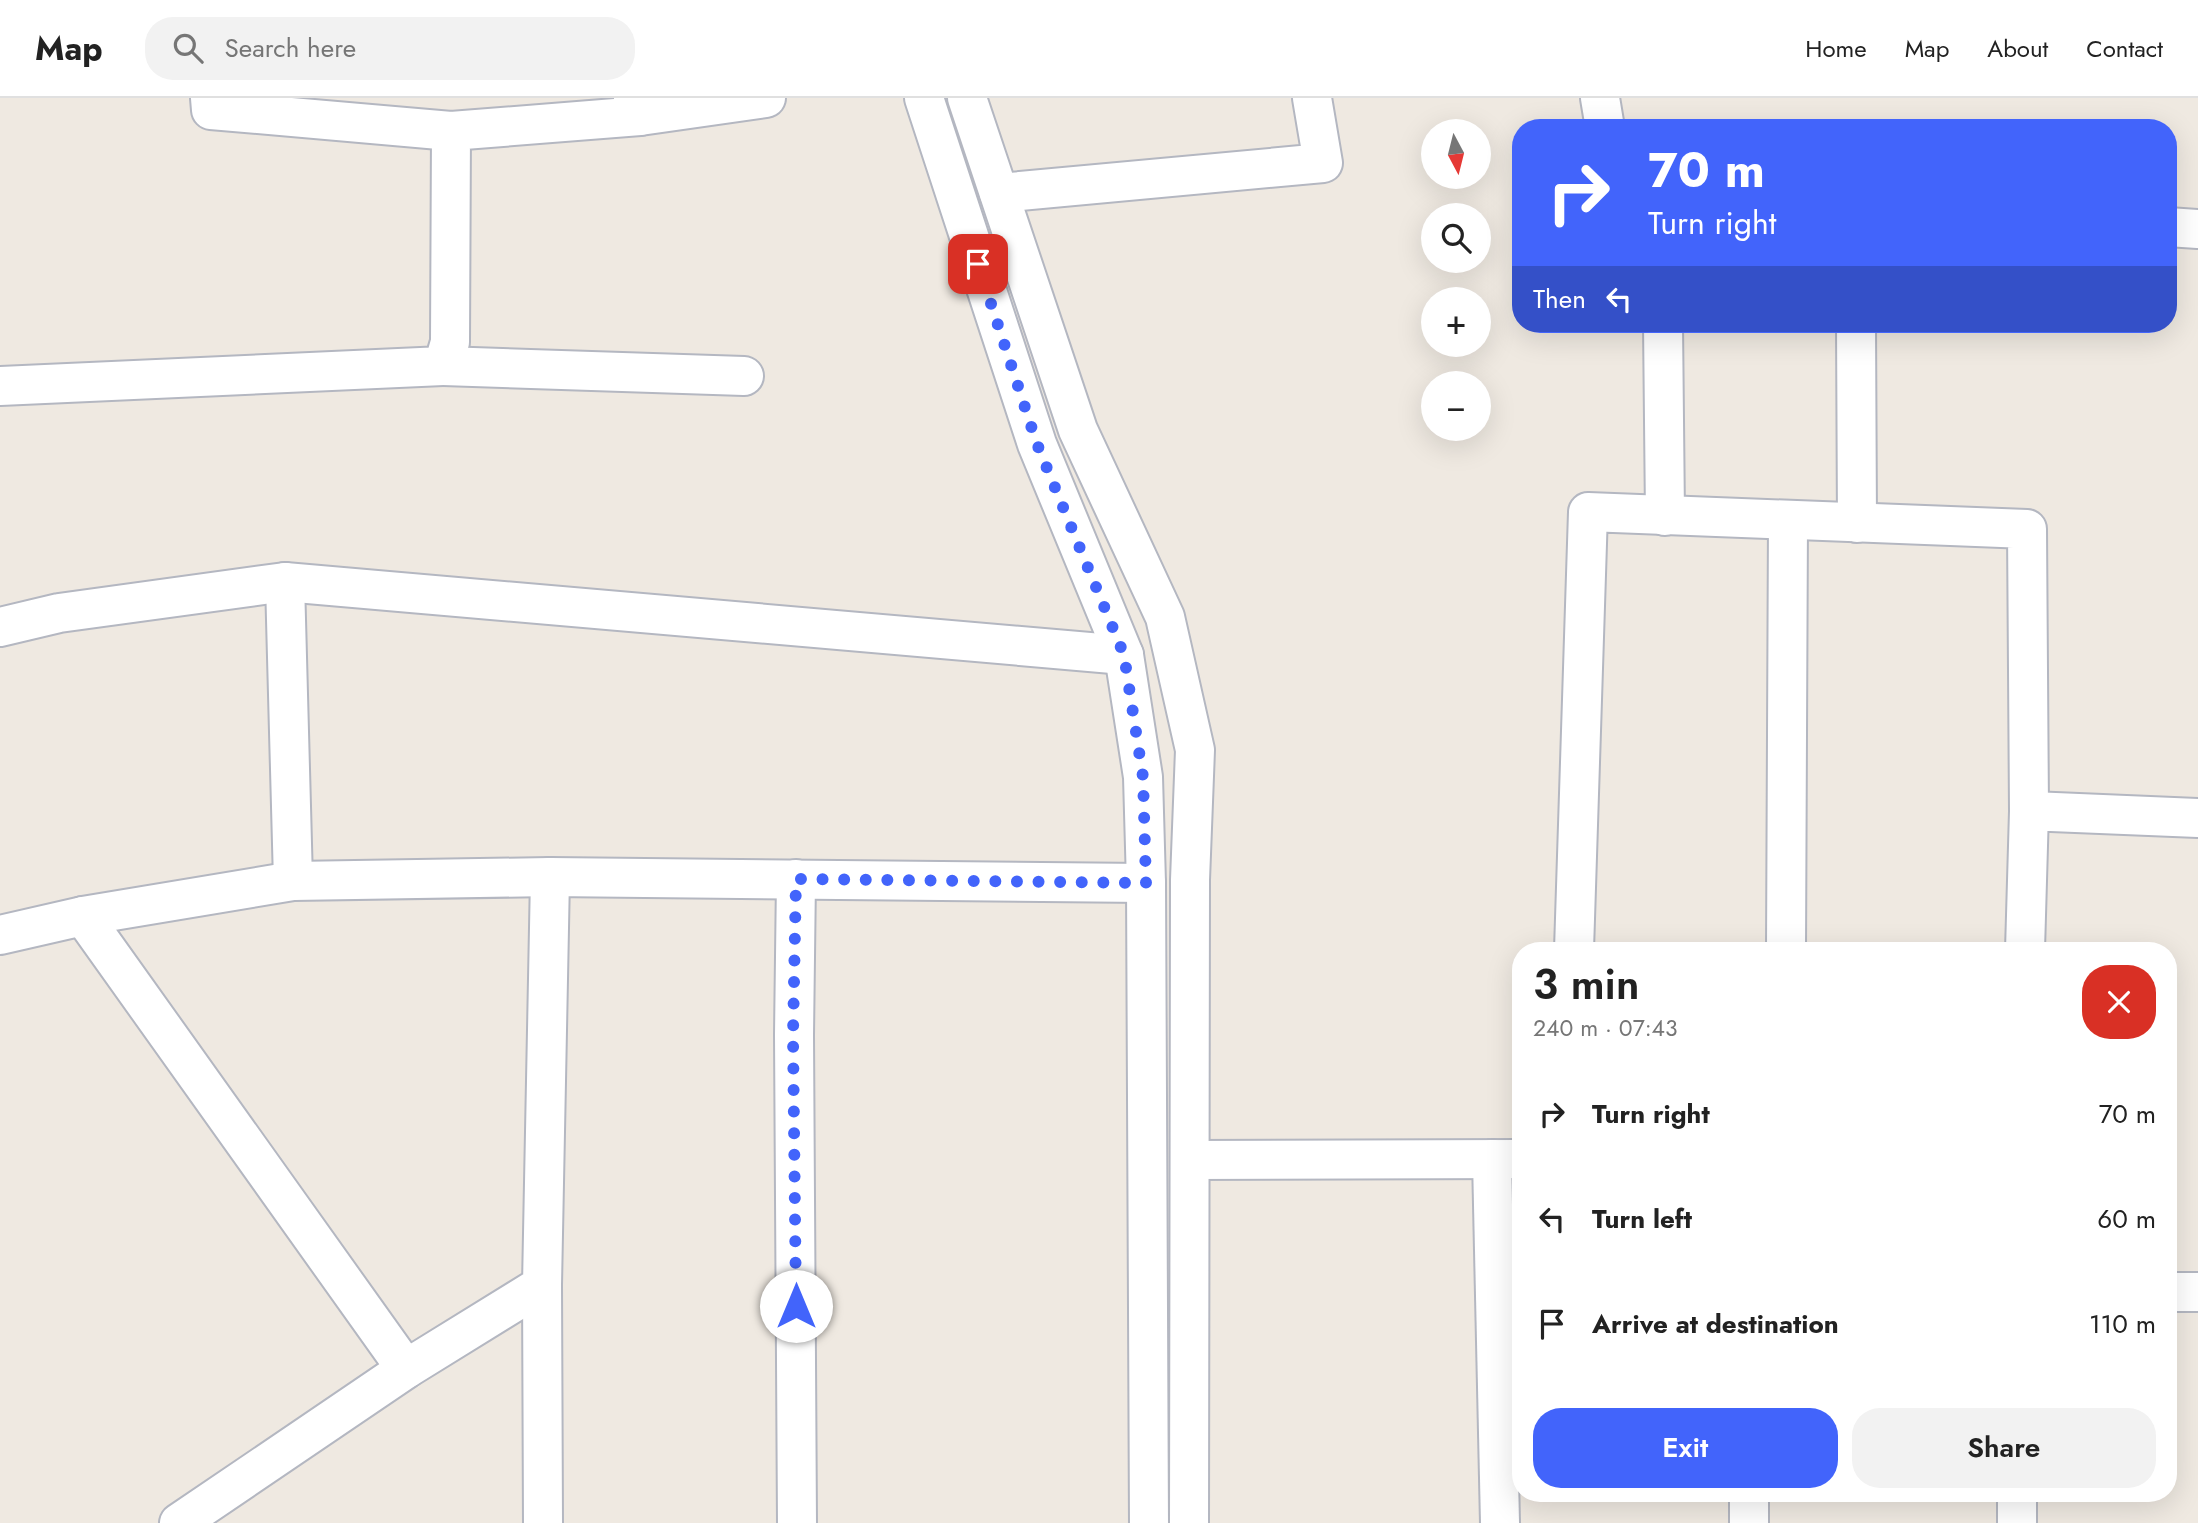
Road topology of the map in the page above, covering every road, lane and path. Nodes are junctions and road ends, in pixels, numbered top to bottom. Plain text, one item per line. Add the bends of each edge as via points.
1 (210, 98) edge
2 (766, 98) edge
3 (924, 98) edge
4 (967, 98) edge
5 (1312, 98) edge
6 (1600, 98) edge
7 (636, 107) edge
8 (1604, 119) edge
9 (451, 131) junction
10 (999, 193) junction
11 (2177, 228) edge
12 (2198, 229) edge
13 (1663, 333) edge
14 (1856, 333) edge
15 (443, 366) junction
16 (744, 376) dead end
17 (0, 386) edge
18 (1665, 516) junction
19 (1788, 520) junction
20 (1857, 523) junction
21 (285, 582) junction
22 (0, 627) edge
23 (1124, 655) junction
24 (2029, 811) junction
25 (2198, 818) edge
26 (550, 877) junction
27 (796, 879) junction
28 (293, 881) junction
29 (1146, 883) junction
30 (83, 916) junction
31 (0, 935) edge
32 (1574, 942) edge
33 (1786, 942) edge
34 (2025, 942) edge
35 (1506, 1159) edge
36 (1190, 1160) junction
37 (542, 1285) junction
38 (2177, 1292) edge
39 (2198, 1292) edge
40 (406, 1369) junction
41 (1749, 1502) edge
42 (2017, 1502) edge
43 (196, 1519) edge
44 (543, 1523) edge
45 (797, 1523) edge
46 (1149, 1523) edge
47 (1189, 1523) edge
48 (1500, 1523) edge
49 (1749, 1523) edge
50 (2017, 1523) edge

1 - 9 street via 211,110
2 - 7 street
3 - 23 street via 1037,444
4 - 10 street
5 - 10 street via 1323,163
6 - 8 street
7 - 9 street
9 - 15 street via 450,342
10 - 36 street via 1078,430 1165,617 1195,750
11 - 12 street
13 - 18 street
14 - 20 street
15 - 16 street
15 - 17 street
18 - 19 street
18 - 32 street via 1588,512
19 - 20 street
19 - 33 street
20 - 24 street via 2026,528
21 - 22 street via 59,613
21 - 23 street
21 - 28 street
23 - 29 street via 1143,777
24 - 25 street
24 - 34 street
26 - 27 street
26 - 28 street
26 - 37 street
27 - 29 street
27 - 45 street
28 - 30 street
29 - 46 street
30 - 31 street
30 - 40 street
35 - 36 street
35 - 48 street
36 - 47 street
37 - 40 street
37 - 44 street
38 - 39 street
40 - 43 street
41 - 49 street
42 - 50 street

